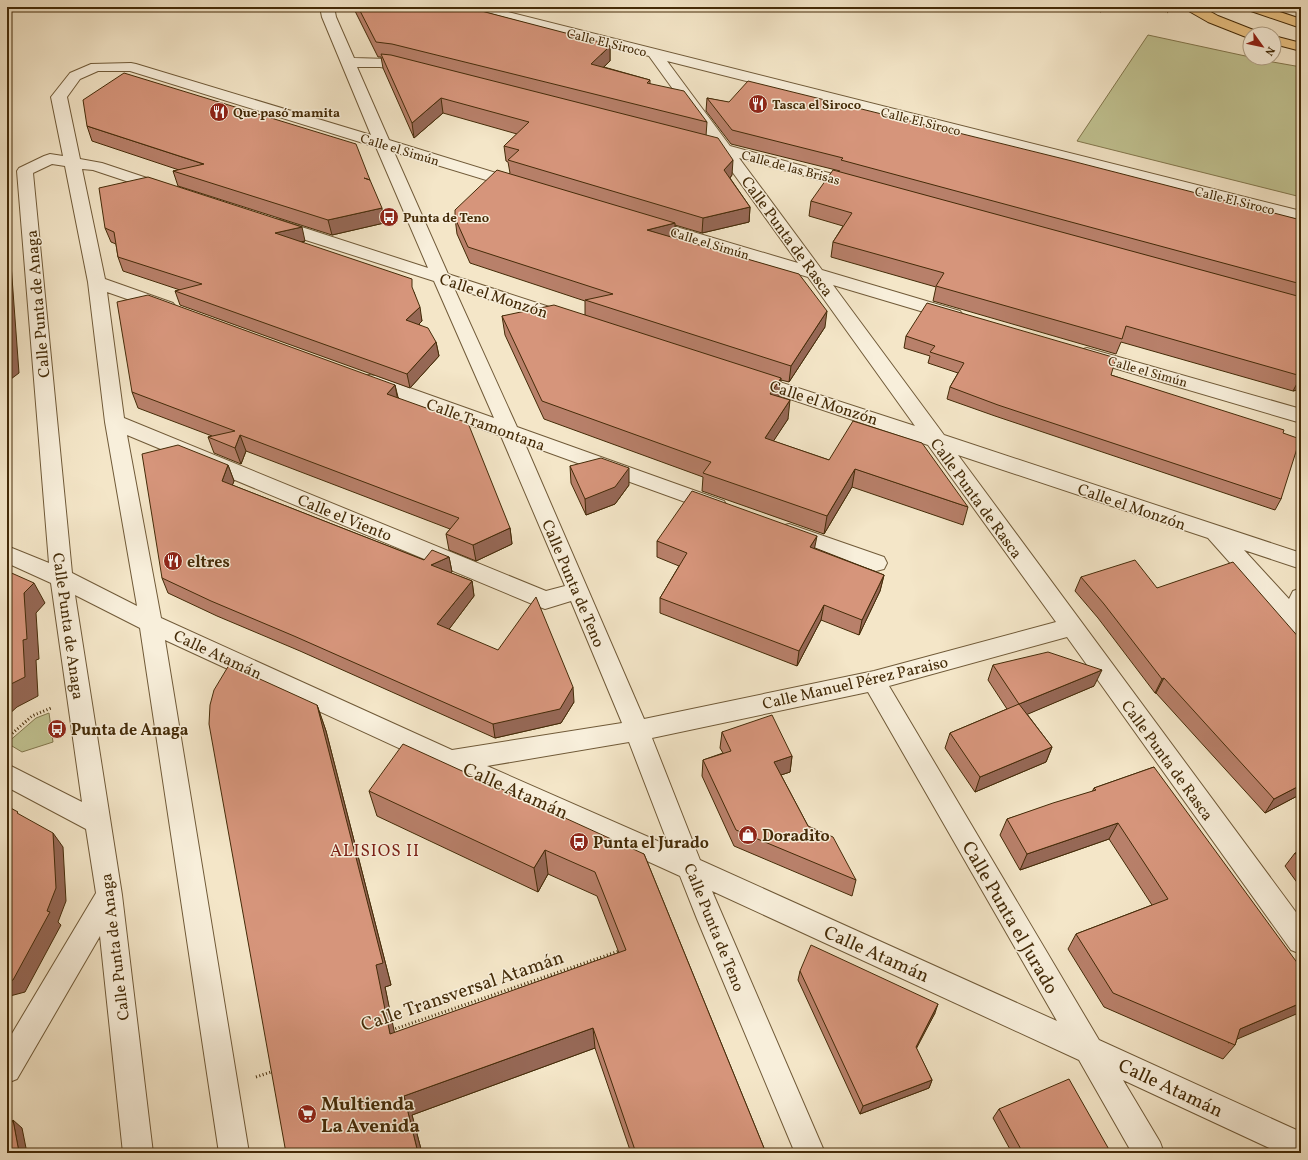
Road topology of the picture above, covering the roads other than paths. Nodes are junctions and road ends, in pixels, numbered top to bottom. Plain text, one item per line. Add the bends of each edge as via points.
1 (471, 7) edge
2 (1192, 7) edge
3 (1253, 7) edge
4 (325, 10) edge
5 (1301, 24) edge
6 (1242, 31) edge
7 (1282, 42) edge
8 (1301, 47) edge
9 (655, 54) junction
10 (348, 63) junction
11 (425, 72) edge
12 (702, 143) edge
13 (383, 144) junction
14 (725, 149) junction
15 (72, 162) junction
16 (871, 189) edge
17 (535, 190) edge
18 (183, 194) edge
19 (1301, 216) edge
20 (257, 218) edge
21 (634, 220) edge
22 (816, 275) junction
23 (441, 278) junction
24 (97, 282) junction
25 (185, 314) edge
26 (968, 319) edge
27 (583, 324) edge
28 (1074, 350) edge
29 (733, 373) edge
30 (355, 376) edge
31 (1301, 416) edge
32 (115, 422) junction
33 (510, 433) junction
34 (934, 438) junction
35 (734, 512) edge
36 (772, 526) edge
37 (1215, 534) junction
38 (7, 554) edge
39 (1301, 562) edge
40 (876, 563) dead end
41 (61, 578) junction
42 (578, 591) junction
43 (1301, 597) edge
44 (151, 623) junction
45 (1299, 624) edge
46 (1071, 627) junction
47 (874, 681) junction
48 (637, 731) junction
49 (451, 762) junction
50 (7, 775) edge
51 (99, 824) junction
52 (690, 868) junction
53 (108, 895) junction
54 (1301, 942) edge
55 (1088, 1049) junction
56 (7, 1070) edge
57 (1301, 1147) edge
58 (138, 1153) edge
59 (234, 1153) edge
60 (810, 1153) edge
61 (1149, 1153) edge

1 - 9 street, Calle El Siroco
2 - 6 main road via 1212,19
3 - 5 main road
4 - 10 street, Calle Punta de Teno
7 - 8 main road
9 - 14 street, Calle Punta de Rasca
9 - 19 street, Calle El Siroco
10 - 11 street via 364,61 394,64
10 - 13 street, Calle Punta de Teno
12 - 14 street, Calle de las Brisas
13 - 15 street, Calle el Simún via 131,67 96,67 74,76 59,97
13 - 17 street, Calle el Simún
13 - 23 street, Calle Punta de Teno
14 - 16 street, Calle de las Brisas
14 - 22 street, Calle Punta de Rasca
15 - 18 street via 96,166
15 - 24 street
15 - 41 street, Calle Punta de Anaga via 50,159 25,171
20 - 23 street, Calle el Monzón
21 - 22 street, Calle el Simún
22 - 26 street, Calle el Simún
22 - 34 street, Calle Punta de Rasca
23 - 27 street, Calle el Monzón
23 - 33 street, Calle Punta de Teno
24 - 25 street
24 - 32 street
28 - 31 street, Calle el Simún
29 - 34 street, Calle el Monzón
30 - 33 street, Calle Tramontana
32 - 42 street, Calle el Viento via 545,600
32 - 44 street
33 - 35 street, Calle Tramontana
33 - 42 street, Calle Punta de Teno
34 - 37 street, Calle el Monzón
34 - 46 street, Calle Punta de Rasca
36 - 40 street
37 - 39 street, Calle el Monzón
37 - 45 street
38 - 41 street, Calle Atamán
41 - 44 street, Calle Atamán
41 - 51 street, Calle Punta de Anaga
42 - 48 street, Calle Punta de Teno
43 - 45 street
44 - 49 street, Calle Atamán
44 - 59 street
46 - 47 street, Calle Manuel Pérez Paraiso
46 - 54 street, Calle Punta de Rasca
47 - 48 street, Calle Manuel Pérez Paraiso
47 - 55 street, Calle Punta el Jurado
48 - 49 street, Calle Atamán
48 - 52 street, Calle Punta de Teno
49 - 52 street, Calle Atamán
50 - 51 street
51 - 53 street, Calle Punta de Anaga
52 - 55 street, Calle Atamán
52 - 60 street, Calle Punta de Teno
53 - 56 street
53 - 58 street, Calle Punta de Anaga
55 - 57 street, Calle Atamán
55 - 61 street, Calle Punta el Jurado

